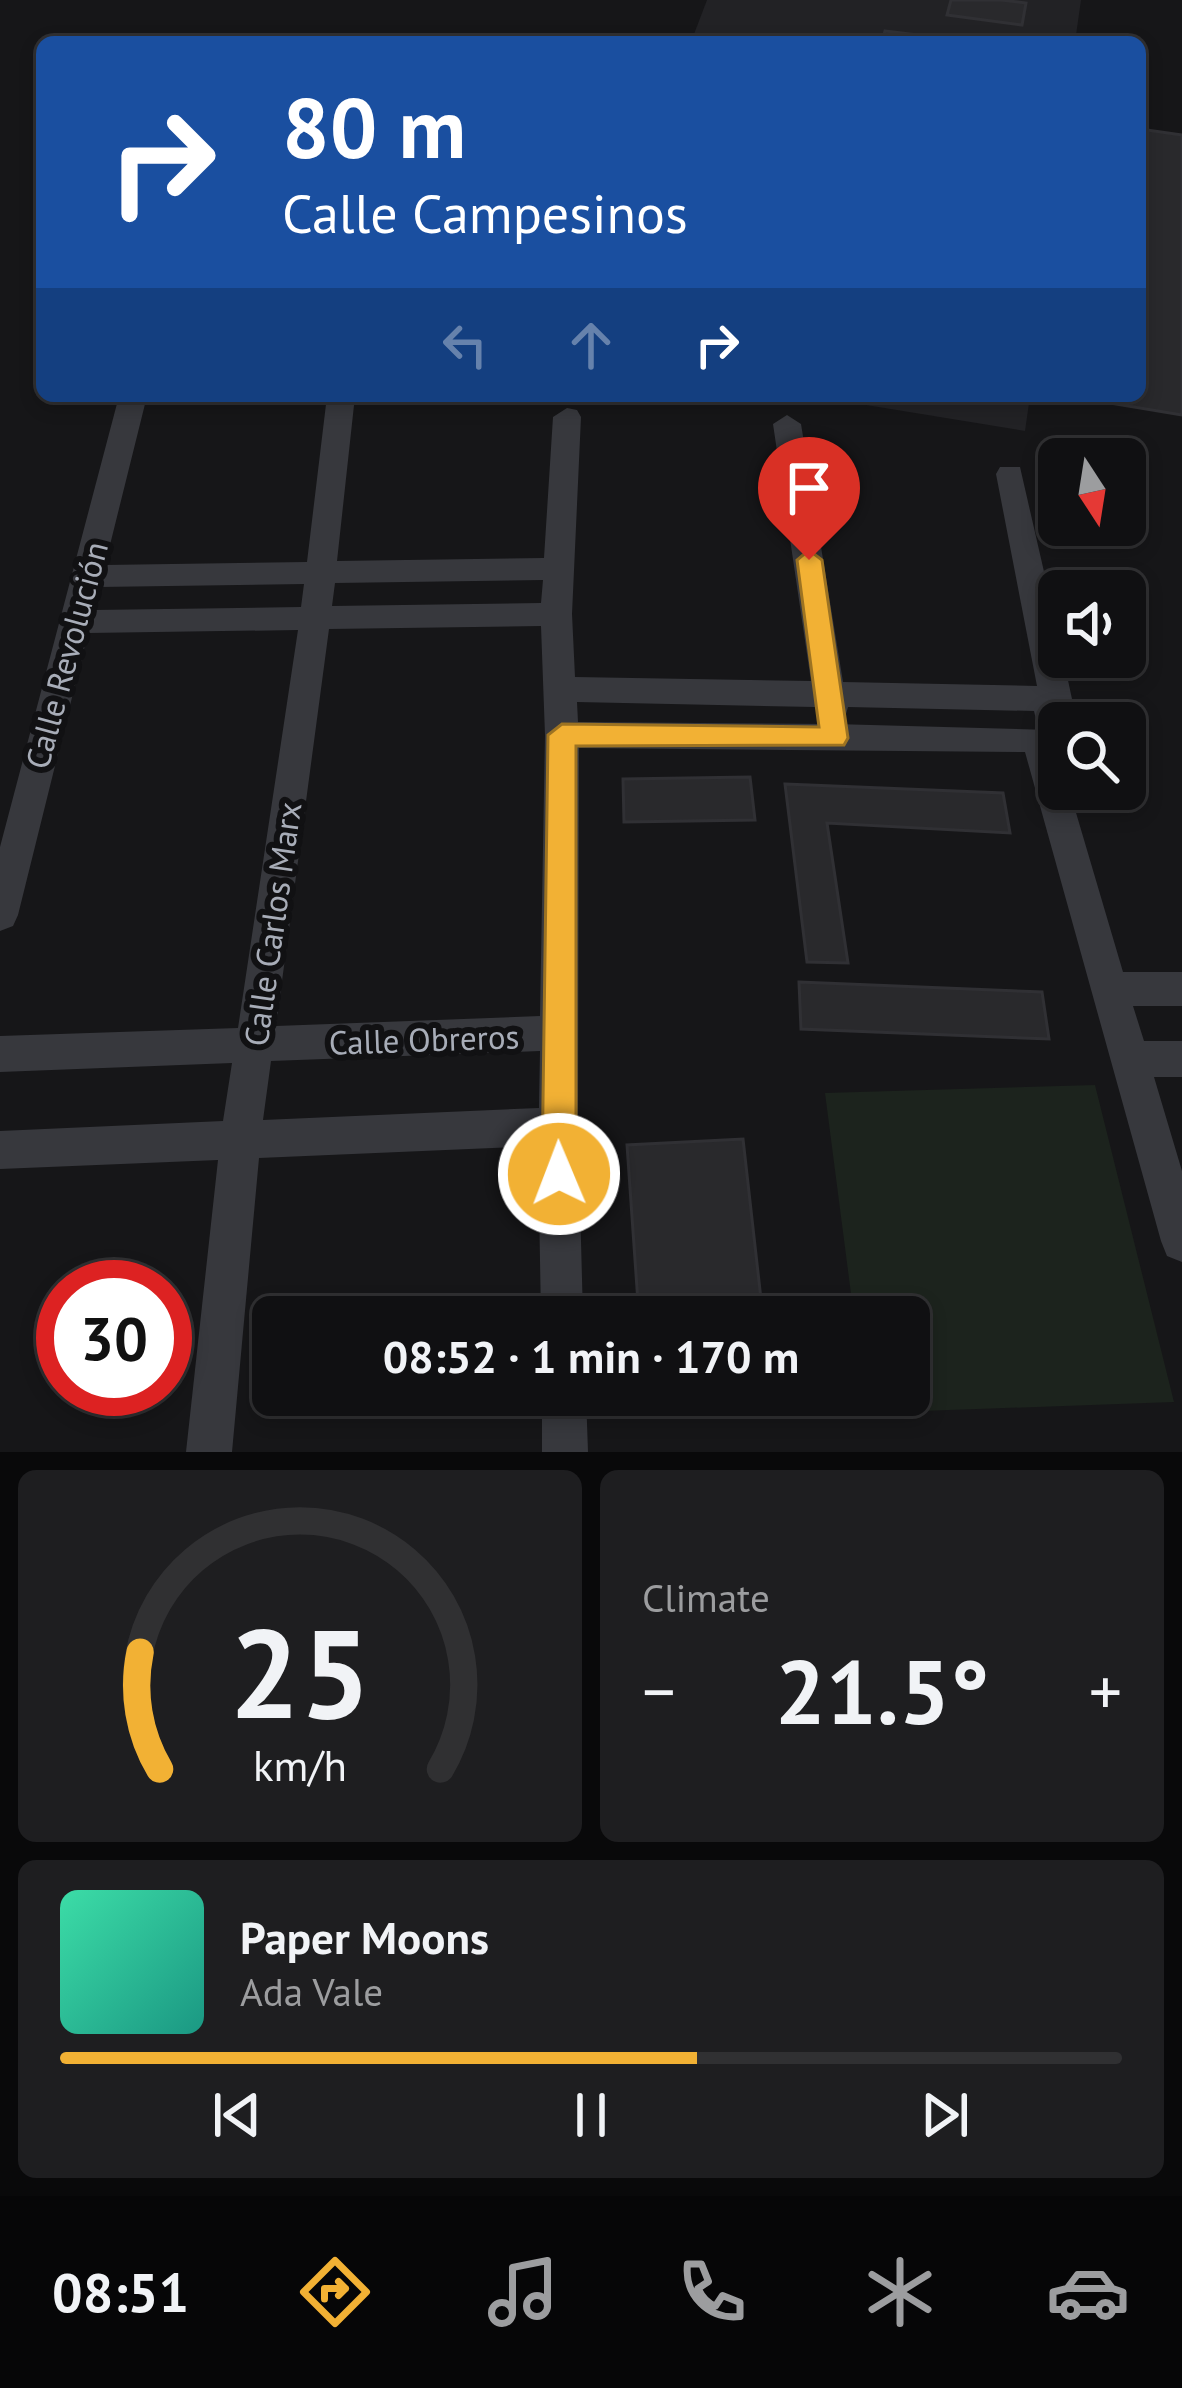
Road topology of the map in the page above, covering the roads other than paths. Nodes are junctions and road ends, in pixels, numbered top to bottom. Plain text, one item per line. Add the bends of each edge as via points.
1 (132, 402) edge
2 (339, 402) edge
3 (567, 416) dead end
4 (787, 424) dead end
5 (1010, 474) dead end
6 (557, 569) junction
7 (319, 575) junction
8 (87, 576) junction
9 (556, 614) junction
10 (315, 620) junction
11 (73, 622) junction
12 (559, 689) junction
13 (831, 695) junction
14 (1056, 699) junction
15 (1055, 702) edge
16 (562, 735) junction
17 (834, 738) junction
18 (1038, 739) edge
19 (1058, 810) edge
20 (0, 915) edge
21 (1109, 989) junction
22 (1182, 989) edge
23 (560, 1034) junction
24 (254, 1045) junction
25 (0, 1054) edge
26 (1128, 1059) junction
27 (1182, 1059) edge
28 (558, 1126) junction
29 (241, 1136) junction
30 (0, 1150) edge
31 (1182, 1241) edge
32 (562, 1296) edge
33 (564, 1416) edge
34 (209, 1452) edge
35 (565, 1452) edge

1 - 8 street, Calle Revolución
2 - 7 street, Calle Carlos Marx
3 - 6 street
4 - 13 street
5 - 14 street
6 - 7 street
6 - 9 street
7 - 8 street
7 - 10 street, Calle Carlos Marx
8 - 11 street, Calle Revolución
9 - 10 street
9 - 12 street
10 - 11 street
10 - 24 street, Calle Carlos Marx
11 - 20 street, Calle Revolución
12 - 13 street
12 - 16 street
13 - 14 street
13 - 17 street
14 - 15 street
16 - 17 street
16 - 23 street
17 - 18 street
19 - 21 street
21 - 22 street
21 - 26 street
23 - 24 street, Calle Obreros
23 - 28 street
24 - 25 street, Calle Obreros
24 - 29 street, Calle Carlos Marx
26 - 27 street
26 - 31 street
28 - 29 street
28 - 32 street
29 - 30 street
29 - 34 street, Calle Carlos Marx
33 - 35 street

